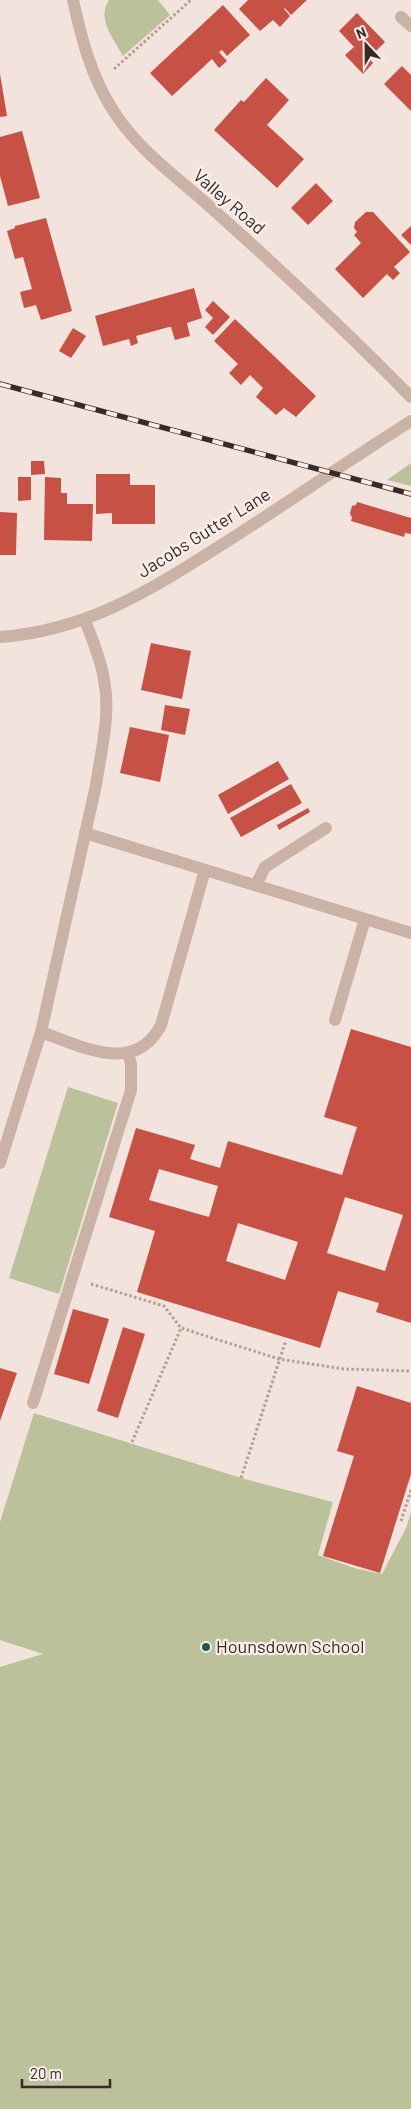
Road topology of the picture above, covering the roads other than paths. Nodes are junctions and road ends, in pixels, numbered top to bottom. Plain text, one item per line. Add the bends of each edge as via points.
1 (74, 0) edge
2 (401, 17) dead end
3 (411, 26) edge
4 (411, 398) edge
5 (411, 421) edge
6 (86, 620) junction
7 (0, 637) edge
8 (326, 828) dead end
9 (85, 833) junction
10 (205, 870) junction
11 (256, 885) junction
12 (365, 919) junction
13 (411, 932) edge
14 (335, 1020) dead end
15 (41, 1032) junction
16 (128, 1053) junction
17 (0, 1163) edge
18 (33, 1403) dead end

1 - 4 street, Valley Road via 84,46 99,82 113,110 132,134
2 - 3 street
5 - 6 street, Jacobs Gutter Lane via 189,565 140,594
6 - 7 street, Jacobs Gutter Lane
6 - 9 street via 104,680 106,711 96,785
8 - 11 street via 264,867
9 - 10 street
9 - 15 street
10 - 11 street
10 - 16 street via 161,1025 146,1046
11 - 12 street
12 - 13 street
12 - 14 street
15 - 16 street via 92,1050
15 - 17 street
16 - 18 street via 132,1071 131,1090

